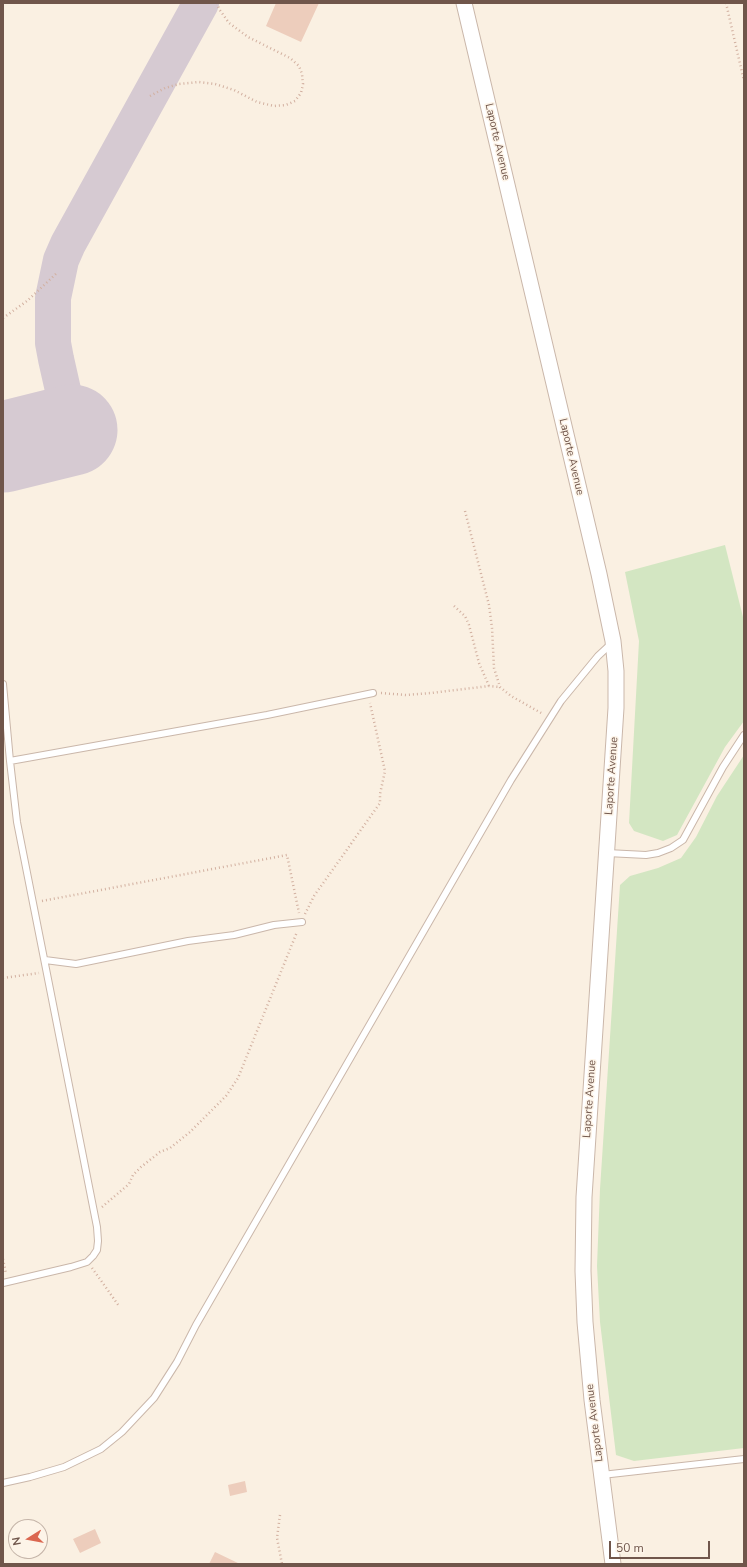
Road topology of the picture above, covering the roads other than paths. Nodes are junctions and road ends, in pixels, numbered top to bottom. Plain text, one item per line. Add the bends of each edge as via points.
1 (464, 3) edge
2 (613, 642) junction
3 (3, 684) edge
4 (371, 694) road end
5 (744, 735) edge
6 (10, 762) junction
7 (607, 853) junction
8 (302, 922) road end
9 (45, 960) junction
10 (5, 1283) edge
11 (744, 1459) edge
12 (602, 1475) junction
13 (3, 1480) edge
14 (12, 1481) junction
15 (3, 1483) edge
16 (614, 1564) edge

1 - 2 street, Laporte Avenue via 596,559
2 - 7 street, Laporte Avenue via 616,708
2 - 14 lane via 561,701 507,787 154,1398 122,1432 101,1449 64,1467
3 - 6 lane
4 - 6 lane
5 - 7 lane via 723,767 683,840 658,853
6 - 9 lane via 17,822
7 - 12 street, Laporte Avenue via 584,1197 583,1271 590,1378
8 - 9 lane via 274,925 234,935 76,964
9 - 10 lane via 94,1214 97,1250 87,1262
11 - 12 lane
12 - 16 street, Laporte Avenue
13 - 14 lane
14 - 15 lane

